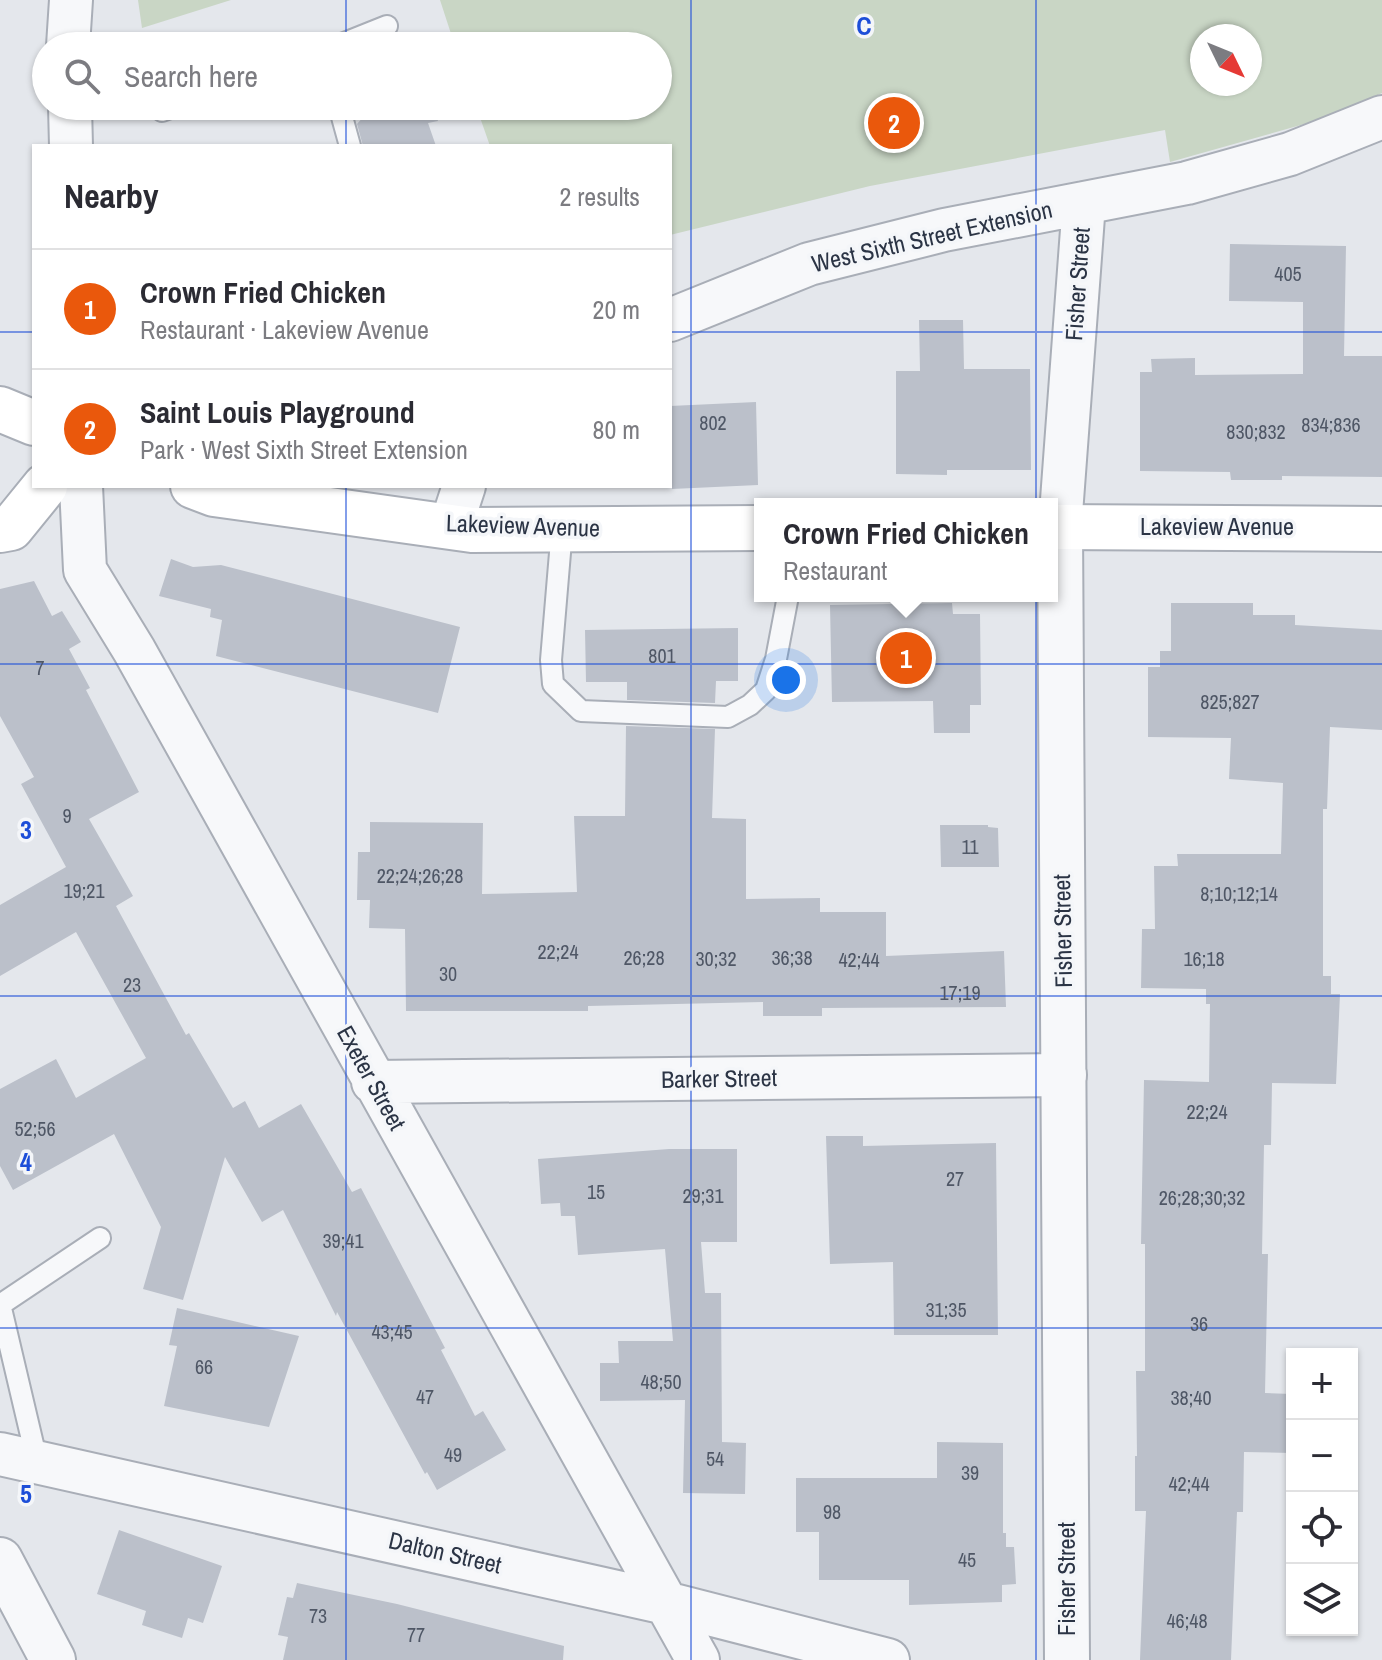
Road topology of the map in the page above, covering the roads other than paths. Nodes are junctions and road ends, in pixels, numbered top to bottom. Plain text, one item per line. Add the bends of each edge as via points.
1 (71, 0) edge
2 (387, 26) dead end
3 (69, 32) edge
4 (372, 32) edge
5 (1382, 117) edge
6 (70, 120) edge
7 (343, 120) edge
8 (71, 144) edge
9 (349, 144) edge
10 (1084, 203) junction
11 (672, 319) edge
12 (0, 409) edge
13 (32, 422) edge
14 (43, 488) edge
15 (81, 488) edge
16 (198, 488) edge
17 (1058, 504) edge
18 (458, 506) edge
19 (1058, 527) edge
20 (754, 528) edge
21 (562, 529) junction
22 (1382, 529) edge
23 (0, 530) edge
24 (787, 602) edge
25 (1057, 602) edge
26 (1065, 1075) junction
27 (373, 1082) junction
28 (100, 1238) dead end
29 (0, 1305) edge
30 (18, 1457) edge
31 (0, 1560) edge
32 (666, 1603) junction
33 (53, 1660) edge
34 (698, 1660) edge
35 (888, 1660) edge
36 (1067, 1660) edge

1 - 3 street
2 - 4 lane
5 - 10 street, West Sixth Street Extension via 1290,154 1187,183
6 - 8 street
7 - 9 lane
10 - 11 street, West Sixth Street Extension via 809,264
10 - 17 street, Fisher Street
12 - 13 main road
14 - 23 main road via 11,528
15 - 27 street, Exeter Street via 85,570
16 - 18 main road, Lakeview Avenue via 214,494
18 - 21 main road, Lakeview Avenue via 472,530
19 - 22 main road, Lakeview Avenue
20 - 21 main road, Lakeview Avenue
21 - 24 lane via 553,684 581,711 728,717 766,690
25 - 26 street, Fisher Street
26 - 27 street, Barker Street
26 - 36 street, Fisher Street
27 - 32 street, Exeter Street
28 - 29 lane
29 - 30 lane
30 - 32 street, Dalton Street
31 - 33 street
32 - 34 street, Exeter Street
32 - 35 street, Dalton Street

